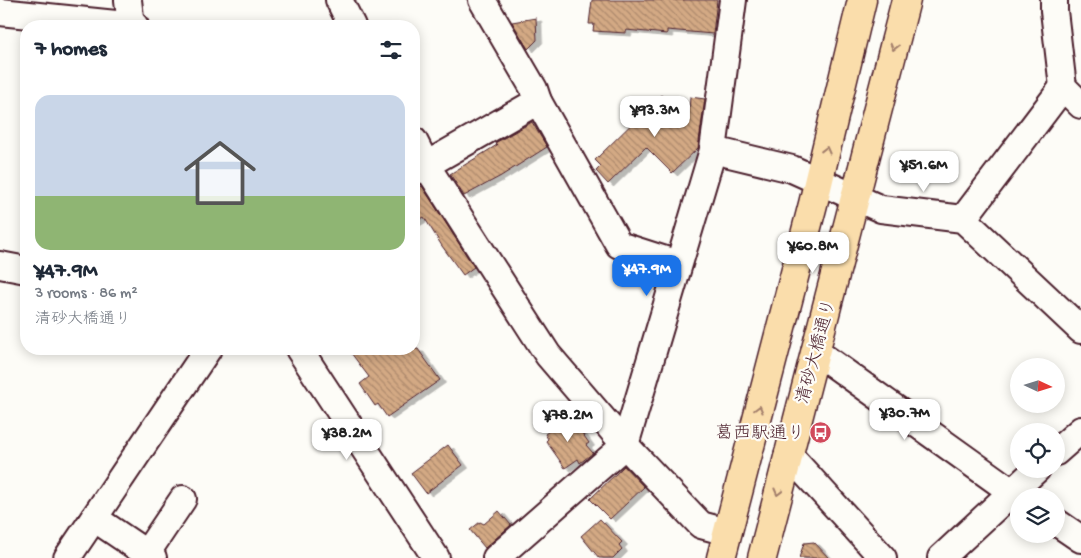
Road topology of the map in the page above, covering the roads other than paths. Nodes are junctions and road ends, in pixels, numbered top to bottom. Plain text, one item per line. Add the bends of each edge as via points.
1 (128, 0) edge
2 (339, 0) edge
3 (482, 0) edge
4 (733, 0) edge
5 (862, 0) edge
6 (906, 0) edge
7 (1054, 0) edge
8 (0, 12) edge
9 (74, 20) edge
10 (130, 20) edge
11 (349, 20) edge
12 (1072, 96) edge
13 (538, 101) junction
14 (713, 150) junction
15 (420, 168) edge
16 (818, 181) junction
17 (855, 197) junction
18 (963, 219) junction
19 (678, 264) junction
20 (0, 265) edge
21 (20, 269) edge
22 (1081, 330) edge
23 (815, 350) junction
24 (204, 355) edge
25 (303, 355) edge
26 (1081, 430) edge
27 (1065, 444) edge
28 (625, 445) junction
29 (788, 454) junction
30 (1029, 478) edge
31 (1020, 488) edge
32 (1010, 490) edge
33 (1010, 498) edge
34 (184, 499) dead end
35 (94, 518) junction
36 (1065, 528) edge
37 (1081, 539) edge
38 (724, 545) edge
39 (150, 556) edge
40 (430, 556) edge
41 (67, 558) edge
42 (496, 558) edge
43 (762, 558) edge
44 (883, 558) edge
45 (941, 558) edge

1 - 10 street
2 - 11 street
3 - 13 street
4 - 14 street
16 -> 5 main road
6 -> 17 main road, 清砂大橋通り
7 - 12 street
8 - 9 street
12 - 18 street
13 - 15 street
13 - 19 street via 619,245
14 - 16 street via 792,170
14 - 19 street
15 - 28 street via 548,355
16 - 17 street
38 -> 16 main road
17 - 18 street via 881,208
17 - 23 main road, 清砂大橋通り
18 - 22 street
19 - 28 street
20 - 21 street
23 - 29 main road, 清砂大橋通り
23 - 32 street
24 - 35 street
25 - 40 street
26 - 27 street
28 - 38 street
28 - 42 street
29 -> 43 main road, 清砂大橋通り
29 - 44 street
30 - 31 street
33 - 45 street
34 - 39 street
35 - 39 street
35 - 41 street
36 - 37 street

